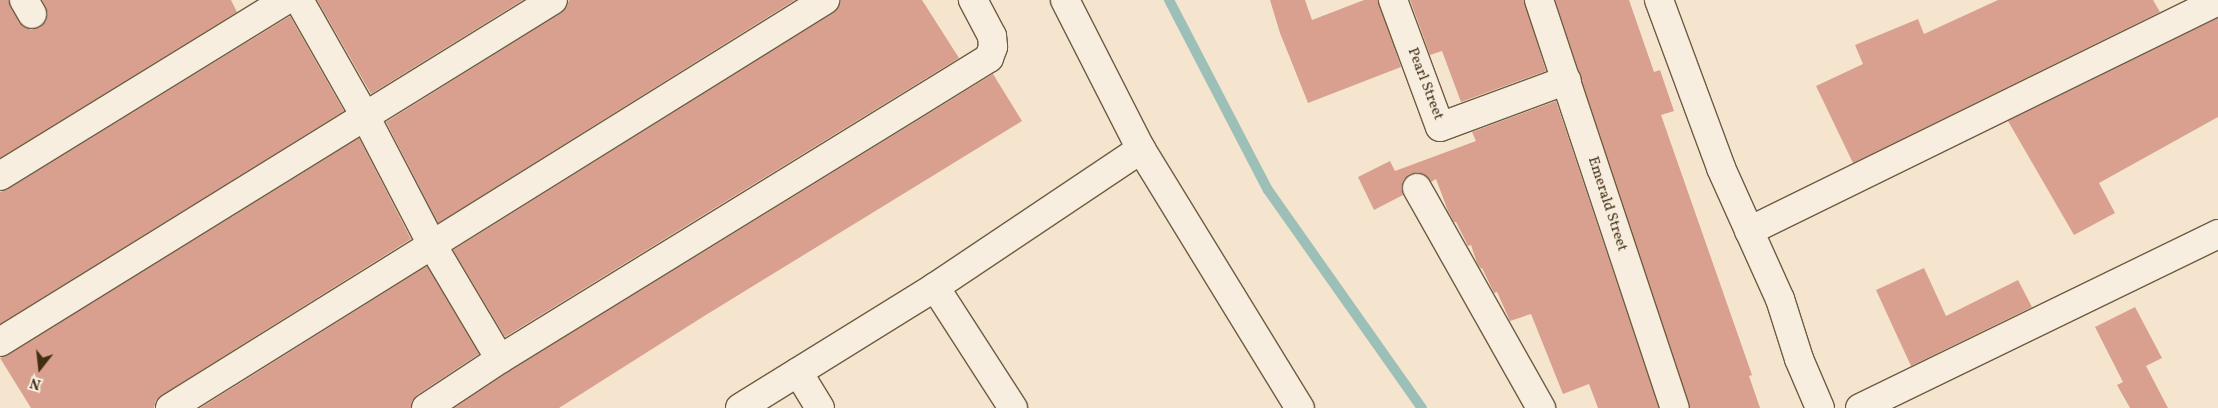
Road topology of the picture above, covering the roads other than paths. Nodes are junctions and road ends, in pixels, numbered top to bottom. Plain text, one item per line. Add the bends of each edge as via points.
1 (286, 0) edge
2 (299, 0) edge
3 (553, 0) edge
4 (825, 0) edge
5 (973, 0) edge
6 (1065, 0) edge
7 (1393, 0) edge
8 (1539, 0) edge
9 (1659, 0) edge
10 (2218, 1) edge
11 (1567, 80) junction
12 (365, 116) junction
13 (1141, 149) junction
14 (0, 176) edge
15 (1417, 188) dead end
16 (1749, 231) junction
17 (2218, 234) edge
18 (431, 243) junction
19 (935, 287) junction
20 (0, 342) edge
21 (500, 359) junction
22 (798, 372) junction
23 (170, 408) edge
24 (426, 408) edge
25 (740, 408) edge
26 (820, 408) edge
27 (1012, 408) edge
28 (1300, 408) edge
29 (1541, 408) edge
30 (1675, 408) edge
31 (1820, 408) edge
32 (1860, 408) edge

1 - 14 street
2 - 12 street
3 - 12 street
4 - 18 street
5 - 21 street via 992,36 993,47 988,58
6 - 13 street
7 - 11 street, Pearl Street via 1440,127
8 - 11 street, Emerald Street
9 - 16 street via 1721,168
10 - 16 street
11 - 30 street, Emerald Street
12 - 18 street
12 - 20 street
13 - 19 street
13 - 28 street
15 - 29 street
16 - 31 street via 1780,299 1799,359
17 - 32 street
18 - 21 street
18 - 23 street
19 - 22 street
19 - 27 street
21 - 24 street
22 - 25 street
22 - 26 street

